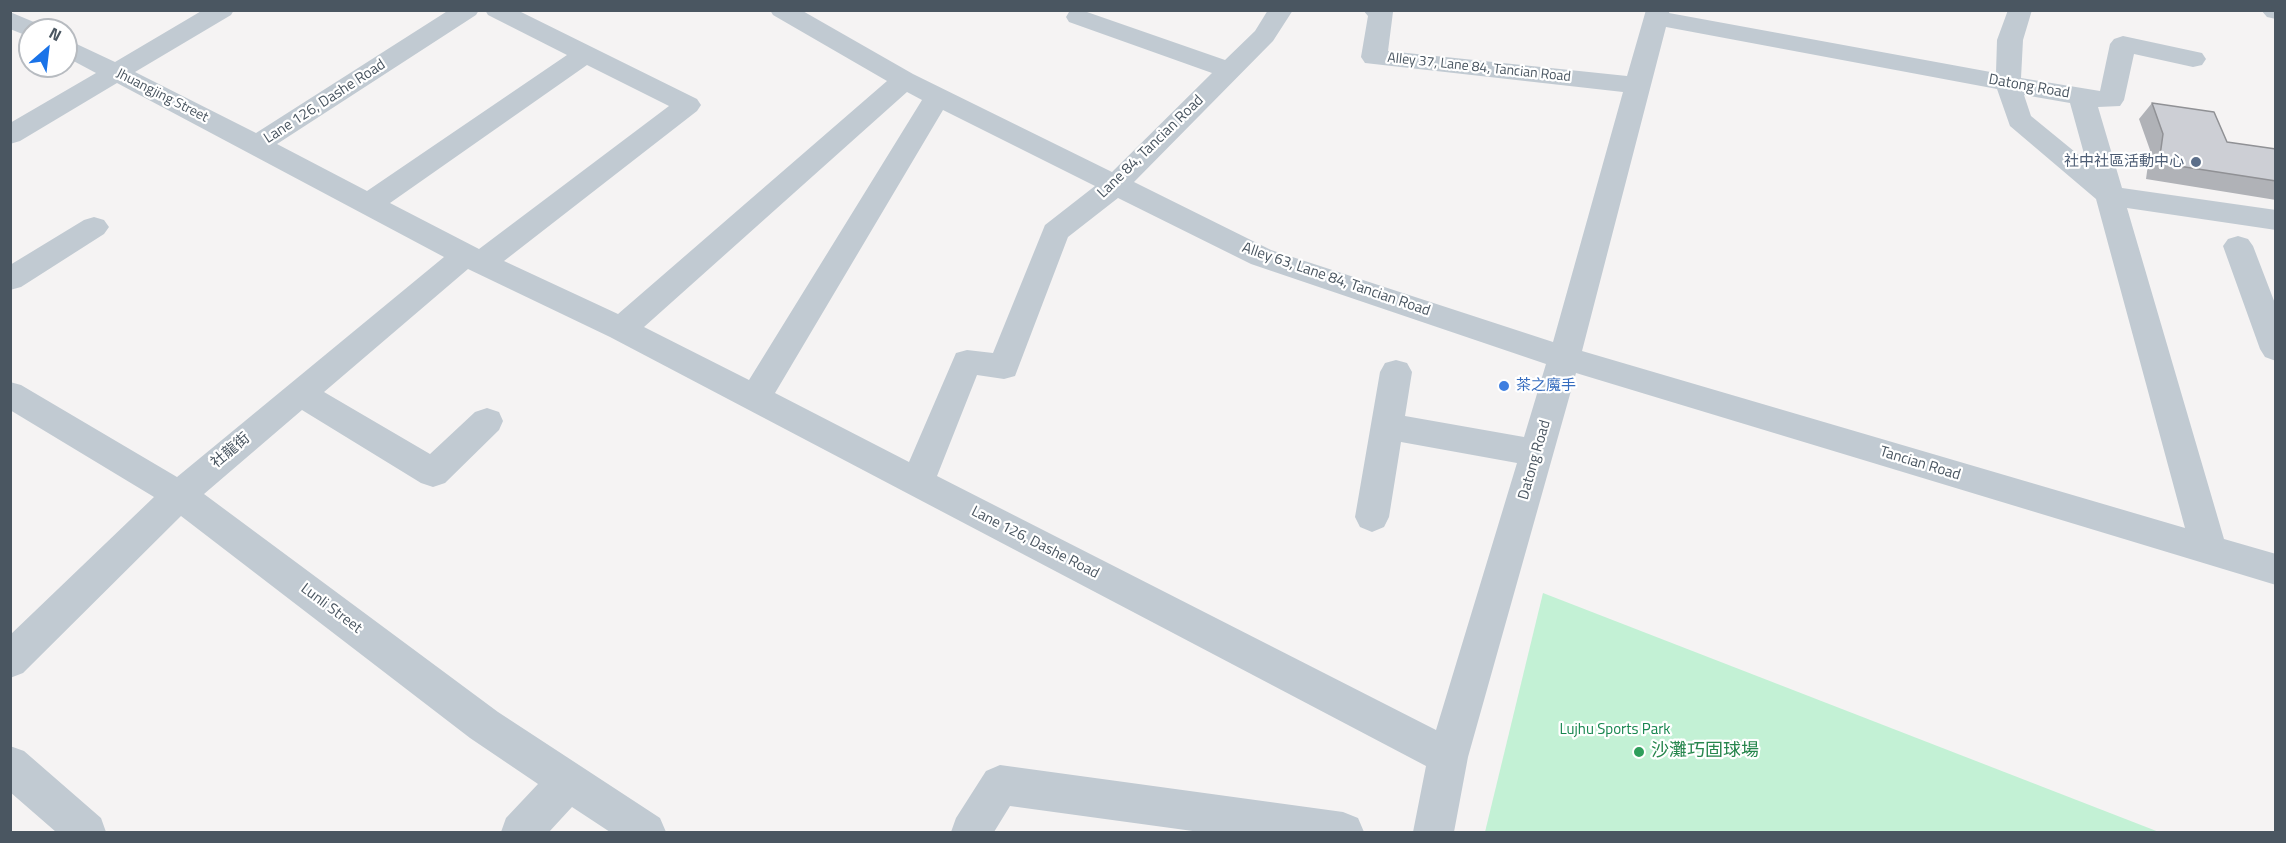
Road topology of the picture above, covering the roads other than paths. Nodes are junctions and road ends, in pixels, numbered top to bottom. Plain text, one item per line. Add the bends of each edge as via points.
1 (222, 10) edge
2 (467, 10) edge
3 (497, 10) edge
4 (782, 10) edge
5 (1281, 10) edge
6 (1375, 10) edge
7 (2020, 10) edge
8 (1656, 14) edge
9 (1078, 17) dead end
10 (78, 53) edge
11 (585, 54) junction
12 (2193, 59) dead end
13 (1230, 70) junction
14 (115, 72) junction
15 (904, 80) junction
16 (2008, 84) junction
17 (1636, 85) junction
18 (937, 96) junction
19 (2082, 97) junction
20 (10, 135) edge
21 (257, 145) junction
22 (1114, 186) junction
23 (2111, 195) junction
24 (368, 204) junction
25 (2276, 220) edge
26 (94, 227) dead end
27 (2238, 246) dead end
28 (474, 259) junction
29 (10, 279) edge
30 (621, 329) junction
31 (2276, 349) edge
32 (1564, 358) junction
33 (1396, 372) dead end
34 (300, 393) junction
35 (754, 398) junction
36 (18, 409) edge
37 (487, 422) dead end
38 (1386, 426) junction
39 (1537, 453) junction
40 (917, 482) junction
41 (179, 495) junction
42 (1372, 517) dead end
43 (2209, 550) junction
44 (2276, 570) edge
45 (10, 661) edge
46 (1448, 757) junction
47 (10, 765) edge
48 (569, 781) junction
49 (86, 832) edge
50 (520, 832) edge
51 (645, 832) edge
52 (971, 832) edge
53 (1343, 832) edge
54 (1433, 832) edge

1 - 14 street
2 - 21 street, Lane 126, Dashe Road
3 - 11 street
4 - 15 street, Alley 63, Lane 84, Tancian Road
5 - 13 street, Lane 84, Tancian Road via 1264,36
6 - 17 street, Alley 37, Lane 84, Tancian Road via 1381,12 1374,57
7 - 16 street via 2010,40
8 - 16 street, Datong Road
8 - 17 street, Datong Road
9 - 13 street
10 - 14 street, Jhuangjing Street
11 - 24 street
11 - 28 street via 688,105
12 - 19 street via 2123,44 2112,100
13 - 22 street, Lane 84, Tancian Road
14 - 20 street
14 - 21 street, Jhuangjing Street
15 - 18 street, Alley 63, Lane 84, Tancian Road
15 - 30 street
16 - 19 street, Datong Road
16 - 23 street via 2019,120
17 - 32 street, Datong Road
18 - 22 street, Alley 63, Lane 84, Tancian Road
18 - 35 street
19 - 23 street, Datong Road
21 - 24 street, Lane 126, Dashe Road
22 - 32 street, Alley 63, Lane 84, Tancian Road via 1261,257
22 - 40 street, Lane 84, Tancian Road via 1055,232 1004,368 967,362
23 - 25 street
23 - 43 street, Datong Road
24 - 28 street, Lane 126, Dashe Road
26 - 29 street
27 - 31 street
28 - 30 street, Lane 126, Dashe Road
28 - 34 street, 社龍街
30 - 35 street, Lane 126, Dashe Road
32 - 39 street, Datong Road
32 - 43 street, Tancian Road
33 - 38 street
34 - 37 street via 433,473
34 - 41 street, 社龍街
35 - 40 street, Lane 126, Dashe Road
36 - 41 street, Lunli Street
38 - 39 street
38 - 42 street
39 - 46 street, Datong Road
40 - 46 street, Lane 126, Dashe Road
41 - 45 street, 社龍街
41 - 48 street, Lunli Street via 484,725
43 - 44 street, Tancian Road
46 - 54 street, Datong Road
47 - 49 street
48 - 50 street
48 - 51 street, Lunli Street
52 - 53 street via 1000,785

